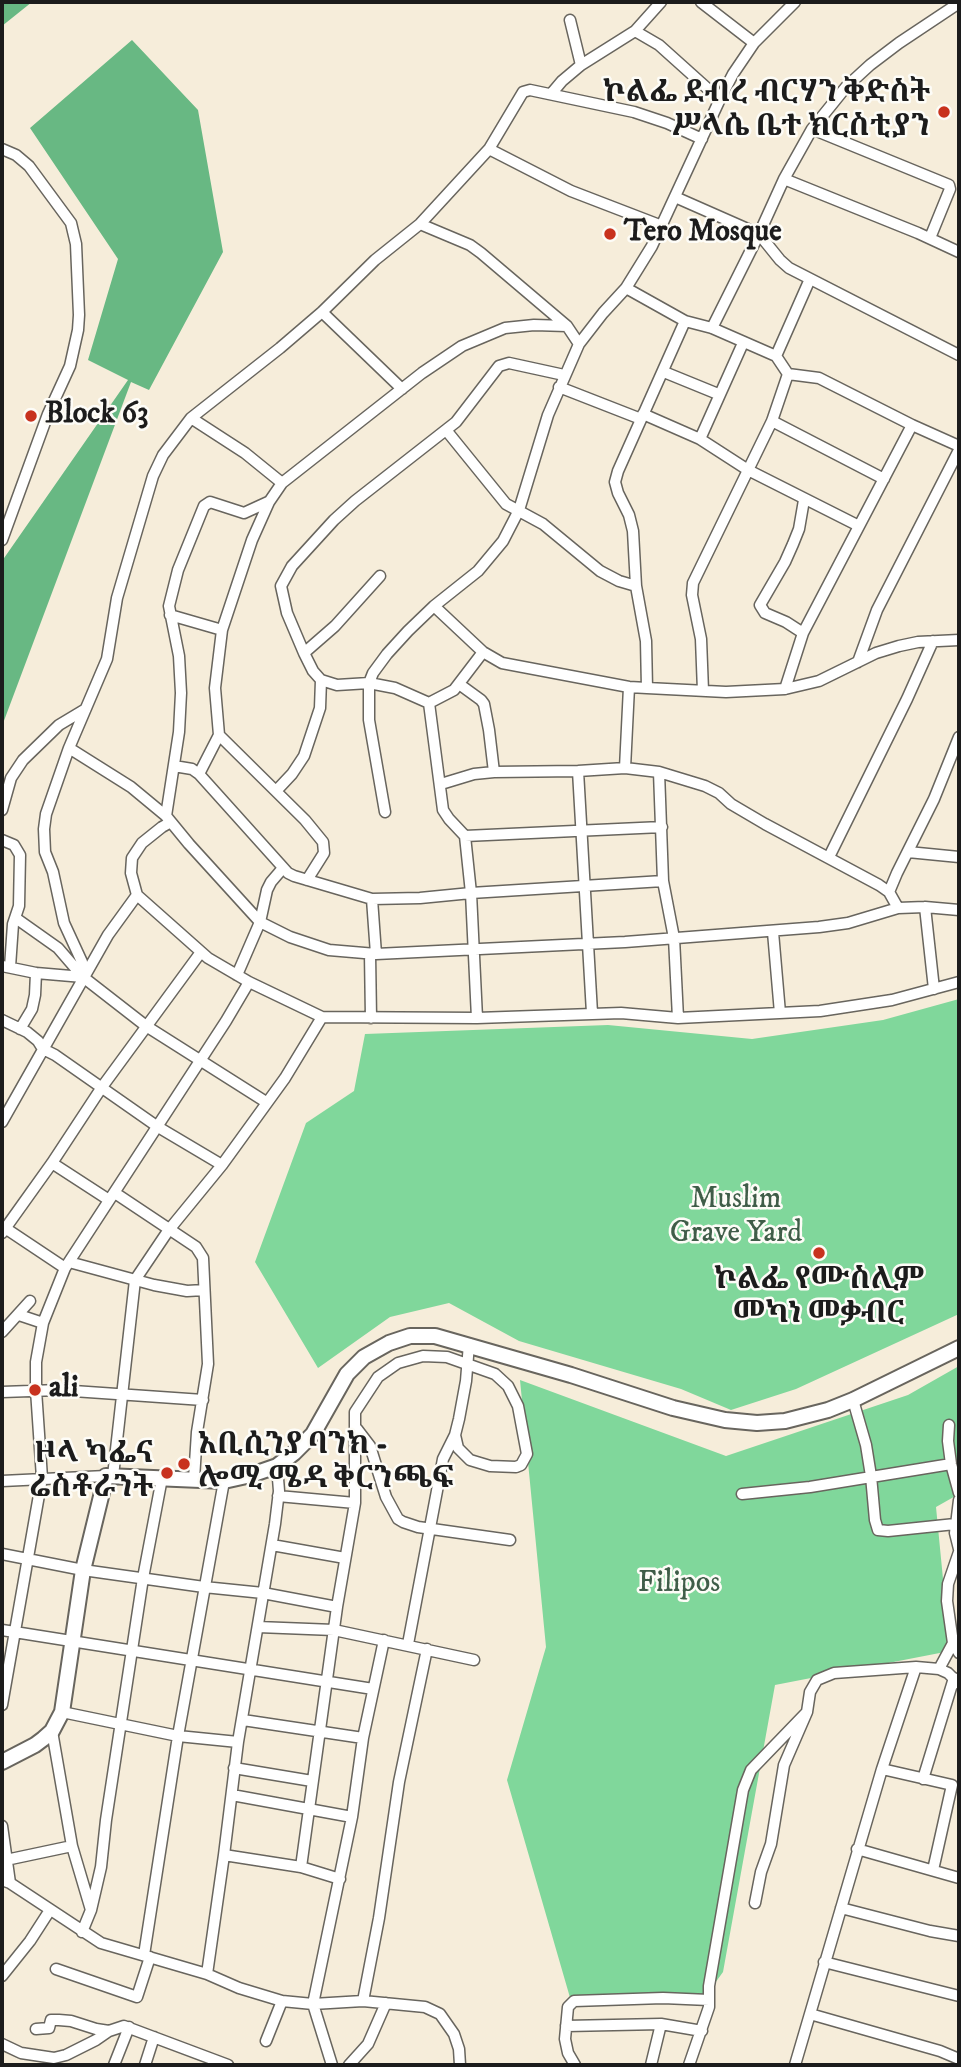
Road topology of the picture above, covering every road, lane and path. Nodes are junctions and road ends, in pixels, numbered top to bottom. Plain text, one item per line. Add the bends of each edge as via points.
1 (662, 2) edge
2 (701, 2) edge
3 (795, 2) edge
4 (955, 4) edge
5 (570, 20) dead end
6 (635, 31) junction
7 (754, 43) junction
8 (581, 65) junction
9 (551, 94) junction
10 (720, 97) junction
11 (812, 129) junction
12 (702, 139) junction
13 (2, 149) edge
14 (489, 149) junction
15 (784, 178) junction
16 (674, 197) junction
17 (420, 224) junction
18 (662, 226) junction
19 (759, 234) junction
20 (930, 238) junction
21 (959, 252) edge
22 (810, 279) junction
23 (626, 288) junction
24 (322, 312) junction
25 (685, 321) junction
26 (567, 326) junction
27 (712, 328) junction
28 (743, 342) junction
29 (579, 344) junction
30 (959, 355) edge
31 (776, 356) junction
32 (664, 372) junction
33 (788, 374) junction
34 (564, 375) junction
35 (559, 387) junction
36 (402, 389) junction
37 (718, 394) junction
38 (642, 416) junction
39 (191, 418) junction
40 (772, 421) junction
41 (912, 425) junction
42 (446, 430) junction
43 (700, 439) junction
44 (959, 448) edge
45 (748, 470) junction
46 (884, 479) junction
47 (282, 483) junction
48 (804, 500) junction
49 (269, 502) junction
50 (519, 510) junction
51 (859, 526) junction
52 (2, 540) edge
53 (380, 576) dead end
54 (636, 586) junction
55 (434, 606) junction
56 (170, 615) junction
57 (222, 630) junction
58 (803, 633) junction
59 (959, 640) edge
60 (933, 641) junction
61 (483, 652) junction
62 (304, 653) junction
63 (858, 662) junction
64 (321, 680) junction
65 (369, 683) junction
66 (459, 684) junction
67 (629, 687) junction
68 (647, 688) junction
69 (785, 689) junction
70 (703, 691) junction
71 (429, 703) junction
72 (84, 710) junction
73 (219, 735) junction
74 (959, 737) edge
75 (69, 748) junction
76 (955, 762) edge
77 (174, 766) junction
78 (625, 768) junction
79 (578, 771) junction
80 (494, 772) junction
81 (659, 772) junction
82 (200, 774) junction
83 (441, 784) junction
84 (276, 792) junction
85 (2, 810) edge
86 (385, 812) dead end
87 (168, 819) junction
88 (662, 827) junction
89 (582, 830) junction
90 (465, 836) junction
91 (2, 840) edge
92 (908, 852) junction
93 (829, 857) junction
94 (959, 857) edge
95 (283, 868) junction
96 (307, 880) junction
97 (663, 881) junction
98 (585, 887) junction
99 (889, 892) junction
100 (471, 893) junction
101 (137, 895) junction
102 (372, 899) junction
103 (925, 907) junction
104 (898, 908) junction
105 (959, 910) edge
106 (16, 919) junction
107 (260, 922) junction
108 (773, 932) junction
109 (674, 938) junction
110 (588, 943) junction
111 (475, 949) junction
112 (201, 952) junction
113 (373, 954) junction
114 (6, 967) edge
115 (36, 973) junction
116 (237, 975) junction
117 (83, 977) junction
118 (248, 982) junction
119 (959, 982) edge
120 (934, 989) junction
121 (592, 1013) junction
122 (780, 1013) junction
123 (322, 1017) junction
124 (371, 1018) junction
125 (477, 1018) junction
126 (678, 1018) junction
127 (2, 1020) edge
128 (146, 1026) junction
129 (20, 1029) junction
130 (43, 1049) junction
131 (200, 1060) junction
132 (102, 1087) junction
133 (267, 1102) junction
134 (2, 1122) edge
135 (158, 1127) junction
136 (52, 1163) junction
137 (222, 1165) junction
138 (112, 1197) junction
139 (3, 1229) edge
140 (168, 1231) junction
141 (67, 1265) junction
142 (135, 1280) junction
143 (204, 1290) junction
144 (30, 1301) dead end
145 (19, 1315) junction
146 (43, 1323) junction
147 (2, 1332) edge
148 (469, 1344) junction
149 (959, 1348) edge
150 (468, 1364) junction
151 (36, 1390) junction
152 (2, 1392) edge
153 (121, 1395) junction
154 (203, 1400) junction
155 (853, 1400) junction
156 (949, 1425) dead end
157 (357, 1429) junction
158 (455, 1434) junction
159 (951, 1464) junction
160 (277, 1466) junction
161 (109, 1476) junction
162 (871, 1476) junction
163 (42, 1478) junction
164 (162, 1478) junction
165 (194, 1479) junction
166 (2, 1481) edge
167 (223, 1481) junction
168 (959, 1493) edge
169 (742, 1494) dead end
170 (278, 1496) junction
171 (959, 1500) edge
172 (355, 1503) junction
173 (955, 1524) junction
174 (431, 1528) junction
175 (510, 1540) dead end
176 (272, 1545) junction
177 (959, 1550) edge
178 (2, 1554) edge
179 (28, 1558) junction
180 (345, 1558) junction
181 (83, 1570) junction
182 (143, 1578) junction
183 (204, 1587) junction
184 (263, 1593) junction
185 (337, 1607) junction
186 (258, 1627) junction
187 (2, 1630) edge
188 (334, 1630) junction
189 (15, 1632) junction
190 (384, 1640) junction
191 (73, 1641) junction
192 (953, 1643) junction
193 (408, 1644) junction
194 (427, 1649) junction
195 (132, 1651) junction
196 (959, 1653) edge
197 (474, 1660) dead end
198 (191, 1661) junction
199 (916, 1667) junction
200 (249, 1670) junction
201 (952, 1675) edge
202 (328, 1682) junction
203 (373, 1689) junction
204 (2, 1704) edge
205 (62, 1712) junction
206 (807, 1712) junction
207 (243, 1720) junction
208 (121, 1724) junction
209 (52, 1731) junction
210 (320, 1733) junction
211 (178, 1736) junction
212 (363, 1738) junction
213 (238, 1742) junction
214 (2, 1762) edge
215 (234, 1768) junction
216 (882, 1769) junction
217 (923, 1779) junction
218 (312, 1781) junction
219 (955, 1786) edge
220 (232, 1795) junction
221 (309, 1808) junction
222 (946, 1816) junction
223 (352, 1817) junction
224 (959, 1820) edge
225 (2, 1826) edge
226 (72, 1846) junction
227 (858, 1849) junction
228 (224, 1855) junction
229 (6, 1860) junction
230 (301, 1867) junction
231 (933, 1870) junction
232 (959, 1878) edge
233 (340, 1879) junction
234 (6, 1882) edge
235 (755, 1903) dead end
236 (841, 1908) junction
237 (50, 1910) junction
238 (91, 1910) junction
239 (82, 1932) junction
240 (959, 1936) edge
241 (147, 1956) junction
242 (824, 1962) junction
243 (56, 1969) dead end
244 (207, 1974) junction
245 (2, 1976) edge
246 (959, 1996) edge
247 (709, 2000) junction
248 (282, 2001) junction
249 (363, 2001) junction
250 (386, 2003) junction
251 (313, 2004) junction
252 (810, 2014) junction
253 (661, 2024) junction
254 (566, 2026) junction
255 (129, 2027) junction
256 (36, 2029) dead end
257 (109, 2031) junction
258 (702, 2031) junction
259 (154, 2037) junction
260 (266, 2041) dead end
261 (2, 2044) edge
262 (959, 2059) edge
263 (114, 2065) edge
264 (145, 2065) edge
265 (228, 2065) edge
266 (332, 2065) edge
267 (349, 2065) edge
268 (460, 2065) edge
269 (575, 2065) edge
270 (651, 2065) edge
271 (689, 2065) edge
272 (795, 2065) edge

1 - 6 street
2 - 7 street
3 - 7 street
4 - 11 street via 863,70
5 - 8 street
6 - 8 street
6 - 10 street via 659,45
7 - 10 street
8 - 9 street
9 - 12 street via 648,116
9 - 14 street via 530,90 521,94
10 - 12 street
11 - 15 street
11 - 20 street via 949,185
12 - 16 street
13 - 52 street via 29,166 71,223 79,315 70,366
14 - 17 street
14 - 18 street via 571,191
15 - 19 street
15 - 20 street
16 - 18 street
16 - 19 street
17 - 24 street
17 - 26 street via 470,245
18 - 23 street
19 - 22 street via 789,268
19 - 27 street
20 - 21 street
22 - 30 street
22 - 31 street
23 - 25 street
23 - 29 street
24 - 36 street
24 - 39 street
25 - 27 street
25 - 32 street
26 - 29 street
26 - 36 street via 517,326 476,339
27 - 28 street
28 - 31 street
28 - 37 street
29 - 34 street
31 - 33 street
32 - 37 street
32 - 38 street
33 - 40 street
33 - 41 street via 819,378
34 - 35 street
34 - 42 street via 503,364
35 - 38 street
35 - 50 street
36 - 47 street
37 - 43 street
38 - 43 street
38 - 54 street via 615,482 633,531
39 - 47 street
39 - 72 street via 153,476 117,598 107,659
40 - 45 street
40 - 46 street
41 - 44 street
41 - 46 street
42 - 50 street via 499,497
42 - 62 street via 355,501 292,566 281,586
43 - 45 street
44 - 63 street via 877,610
45 - 48 street
45 - 70 street via 692,589 701,639
46 - 51 street
47 - 49 street
48 - 51 street
48 - 58 street via 793,544 760,605 765,613
49 - 56 street via 244,513 210,502 204,506 178,570
49 - 57 street
50 - 54 street via 600,570
50 - 55 street via 490,559
51 - 58 street
53 - 62 street
54 - 68 street via 646,641
55 - 61 street
55 - 65 street via 387,654
56 - 57 street
56 - 77 street via 181,671
57 - 73 street via 215,688
58 - 69 street
59 - 60 street
60 - 63 street via 899,646
60 - 93 street
61 - 66 street
61 - 67 street via 514,666
62 - 64 street
63 - 69 street via 819,681
64 - 65 street via 337,685
64 - 84 street via 320,708 304,756
65 - 71 street
65 - 86 street via 370,730
66 - 71 street
66 - 80 street via 484,704
67 - 68 street
67 - 78 street
68 - 70 street
69 - 70 street
71 - 83 street
72 - 75 street
72 - 85 street via 59,725 23,761 11,778
73 - 82 street
73 - 84 street
74 - 76 street
75 - 87 street via 131,787
75 - 117 street via 46,814 44,839 60,909 82,962
76 - 92 street
77 - 82 street
77 - 87 street
78 - 79 street
78 - 81 street
79 - 80 street
79 - 89 street
80 - 83 street
81 - 88 street
81 - 93 street via 719,793
82 - 95 street
83 - 90 street via 443,810
84 - 96 street via 323,842 324,853
87 - 101 street via 132,858
87 - 107 street
88 - 89 street
88 - 97 street
89 - 90 street
89 - 98 street
90 - 100 street
91 - 106 street via 14,845 20,855
92 - 94 street
92 - 99 street
93 - 99 street
95 - 96 street
95 - 107 street via 267,890
96 - 102 street
97 - 98 street
97 - 109 street
98 - 100 street
98 - 110 street
99 - 104 street
100 - 102 street
100 - 111 street
101 - 112 street
101 - 117 street
102 - 113 street
103 - 104 street
103 - 105 street
103 - 120 street
104 - 108 street via 848,923
106 - 114 street
106 - 117 street via 58,948
107 - 113 street via 321,948
107 - 116 street
108 - 109 street
108 - 122 street
109 - 110 street
109 - 126 street
110 - 111 street
110 - 121 street
111 - 113 street
111 - 125 street
112 - 116 street
112 - 128 street
113 - 124 street
114 - 115 street
115 - 117 street
115 - 129 street via 32,1009
116 - 118 street
117 - 128 street
117 - 130 street
118 - 123 street
118 - 131 street
119 - 120 street
120 - 122 street via 846,1009
121 - 125 street
121 - 126 street
122 - 126 street
123 - 124 street
123 - 133 street
124 - 125 street
127 - 129 street
128 - 131 street
128 - 132 street
129 - 130 street
130 - 132 street
130 - 134 street
131 - 133 street
131 - 135 street
132 - 135 street
132 - 136 street
133 - 137 street
135 - 137 street
135 - 138 street
136 - 138 street
136 - 139 street
137 - 140 street
138 - 140 street
138 - 141 street
139 - 141 street
140 - 142 street
140 - 143 street via 202,1254
141 - 142 street
141 - 146 street
142 - 143 street via 170,1289
142 - 153 street
143 - 154 street via 208,1364
144 - 145 street
145 - 146 street
145 - 147 street
146 - 151 street
148 - 150 street
148 - 155 street via 725,1420 764,1423 806,1418
148 - 160 street via 423,1335 376,1349 347,1374 313,1434
149 - 155 street
150 - 157 street via 423,1356 398,1363 378,1377 357,1408
150 - 158 street
150 - 158 street via 495,1374 508,1386 518,1406 527,1454 516,1467 490,1466 470,1460 458,1448
151 - 152 street
151 - 153 street
151 - 163 street
153 - 154 street
153 - 161 street
154 - 165 street
155 - 162 street
156 - 159 street
157 - 172 street
157 - 174 street via 370,1446 394,1515 403,1522
158 - 174 street via 443,1459
159 - 162 street
159 - 168 street
160 - 167 street
160 - 170 street
161 - 163 street
161 - 164 street
161 - 181 street
162 - 169 street
162 - 173 street via 878,1530
163 - 166 street
163 - 179 street
164 - 165 street
164 - 182 street
165 - 167 street
167 - 183 street
170 - 172 street
170 - 176 street
171 - 173 street
172 - 180 street
173 - 177 street
174 - 175 street
174 - 193 street
176 - 180 street
176 - 184 street
177 - 192 street via 948,1584
178 - 179 street
179 - 181 street
179 - 189 street
180 - 185 street
181 - 182 street
181 - 191 street
182 - 183 street
182 - 195 street
183 - 184 street
183 - 198 street
184 - 185 street
184 - 186 street
185 - 188 street
186 - 188 street
186 - 200 street
187 - 189 street
188 - 190 street
188 - 202 street
189 - 191 street
189 - 204 street
190 - 193 street
190 - 203 street
191 - 195 street
191 - 205 street
192 - 196 street
192 - 201 street
193 - 194 street
194 - 197 street
194 - 249 street via 399,1782
195 - 198 street
195 - 208 street
198 - 200 street
198 - 211 street
199 - 201 street
199 - 206 street via 821,1677 810,1692
199 - 216 street
200 - 202 street
200 - 207 street
201 - 217 street
202 - 203 street
202 - 210 street
203 - 212 street
205 - 208 street
205 - 209 street
206 - 235 street via 784,1765 771,1844
206 - 247 street via 751,1770 743,1790
207 - 210 street
207 - 213 street
208 - 211 street
208 - 238 street
209 - 214 street
209 - 226 street
210 - 212 street
210 - 218 street
211 - 213 street
211 - 241 street
212 - 223 street
213 - 215 street
215 - 218 street
215 - 220 street
216 - 217 street
216 - 227 street
217 - 219 street
218 - 221 street
219 - 222 street
220 - 221 street
220 - 228 street
221 - 223 street
221 - 230 street
222 - 224 street
222 - 231 street
223 - 233 street
225 - 229 street
226 - 229 street
226 - 238 street
227 - 231 street
227 - 236 street
228 - 230 street
228 - 244 street
229 - 234 street
230 - 233 street
231 - 232 street
233 - 251 street
234 - 237 street
236 - 240 street
236 - 242 street
237 - 239 street
237 - 245 street
238 - 239 street
239 - 241 street via 101,1943
241 - 243 street via 137,1997
241 - 244 street
242 - 246 street
242 - 252 street
244 - 248 street
247 - 254 street via 575,2001 568,2007
247 - 258 street
248 - 251 street
248 - 260 street
249 - 250 street
249 - 251 street
250 - 267 street via 368,2044
250 - 268 street via 425,2007 440,2014 454,2034
251 - 266 street
252 - 262 street
252 - 272 street
253 - 254 street
253 - 258 street
253 - 270 street
254 - 269 street via 568,2053
255 - 257 street
255 - 259 street
255 - 263 street
256 - 257 street via 49,2028 51,2020 59,2020
257 - 261 street via 54,2058 21,2053
258 - 271 street
259 - 264 street
259 - 265 street

